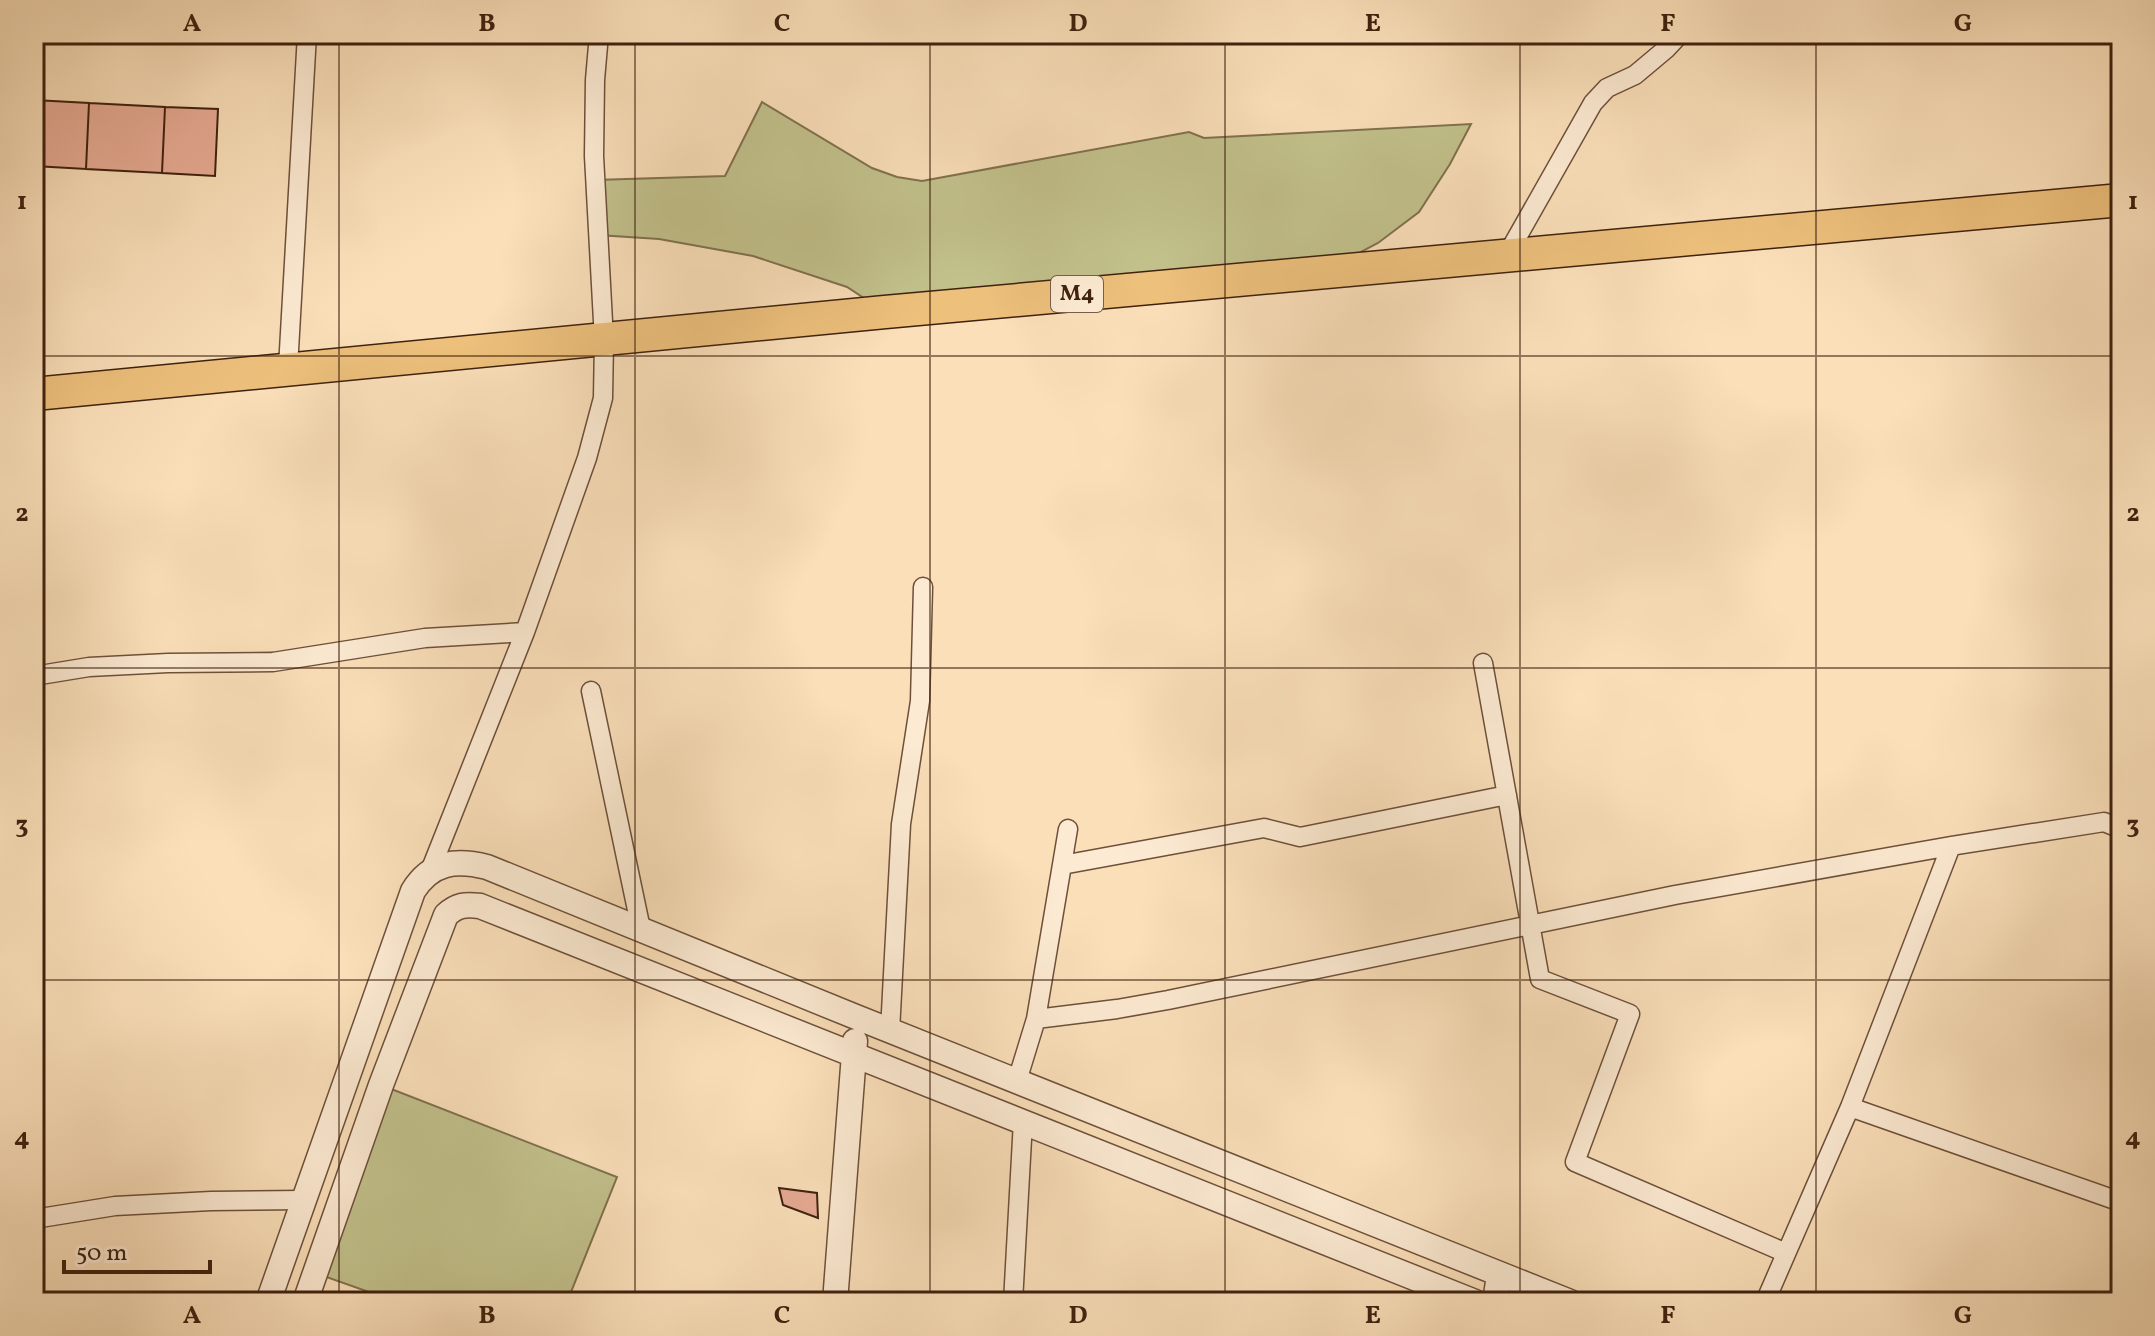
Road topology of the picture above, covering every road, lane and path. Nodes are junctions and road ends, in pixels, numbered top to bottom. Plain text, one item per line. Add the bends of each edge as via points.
1 (307, 34) edge
2 (599, 34) edge
3 (1680, 34) edge
4 (2121, 200) edge
5 (1507, 255) junction
6 (604, 340) junction
7 (288, 368) junction
8 (34, 394) edge
9 (923, 587) dead end
10 (525, 632) junction
11 (1483, 663) dead end
12 (34, 676) edge
13 (591, 691) dead end
14 (1507, 795) junction
15 (1068, 829) dead end
16 (2121, 829) edge
17 (1951, 846) junction
18 (1062, 865) junction
19 (430, 871) junction
20 (1530, 924) junction
21 (641, 929) junction
22 (856, 1017) junction
23 (1036, 1019) junction
24 (890, 1031) junction
25 (854, 1054) junction
26 (1017, 1081) junction
27 (1850, 1107) junction
28 (1023, 1121) junction
29 (303, 1200) junction
30 (2121, 1202) edge
31 (34, 1219) edge
32 (1786, 1253) junction
33 (1499, 1275) junction
34 (1525, 1294) edge
35 (268, 1302) edge
36 (305, 1302) edge
37 (835, 1302) edge
38 (1013, 1302) edge
39 (1475, 1302) edge
40 (1495, 1302) edge
41 (1570, 1302) edge
42 (1765, 1302) edge

1 - 7 street
2 - 6 street via 594,156
3 - 5 street via 1635,75 1607,88 1593,103
4 - 5 highway, M4
5 - 6 highway, M4
6 - 7 highway, M4
6 - 10 street via 603,398 587,458
7 - 8 highway, M4
9 - 24 street via 920,701 901,824
10 - 12 street via 425,638 273,662 89,667
10 - 19 street
11 - 14 street
13 - 21 street
14 - 18 street via 1300,837 1264,828
14 - 20 street
15 - 18 street
16 - 17 street via 2104,822
17 - 20 street
17 - 27 street
18 - 23 street
19 - 21 street via 470,862
19 - 29 street via 413,891
20 - 23 street via 1181,998
20 - 32 street via 1540,979 1630,1014 1575,1162
21 - 22 street
22 - 24 street
22 - 25 street
23 - 26 street
24 - 26 street
25 - 28 street
25 - 36 street via 480,906 453,909 446,915 381,1085
25 - 37 street
26 - 33 street
27 - 30 street
27 - 32 street
28 - 38 street
28 - 39 street
29 - 31 street via 115,1206
29 - 35 street
32 - 42 street
33 - 34 street
33 - 40 street
34 - 41 street

